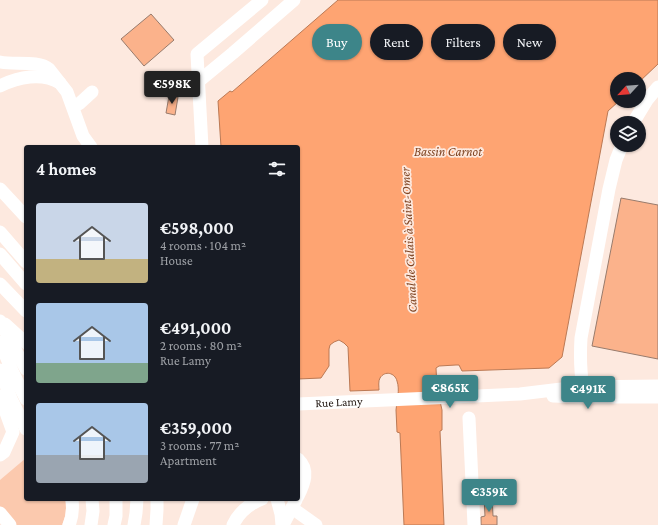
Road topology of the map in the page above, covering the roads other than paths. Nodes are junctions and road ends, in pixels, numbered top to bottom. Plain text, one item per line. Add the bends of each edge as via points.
1 (262, 0) edge
2 (294, 0) edge
3 (0, 62) edge
4 (199, 81) junction
5 (0, 86) edge
6 (63, 86) junction
7 (658, 87) edge
8 (92, 92) dead end
9 (73, 107) junction
10 (637, 116) edge
11 (90, 145) edge
12 (202, 145) edge
13 (619, 152) edge
14 (0, 182) edge
15 (0, 189) edge
16 (11, 200) junction
17 (24, 216) edge
18 (0, 232) edge
19 (0, 254) edge
20 (24, 260) edge
21 (24, 282) edge
22 (2, 286) edge
23 (24, 309) edge
24 (24, 315) edge
25 (0, 320) edge
26 (24, 341) edge
27 (0, 342) edge
28 (24, 365) edge
29 (0, 370) edge
30 (658, 386) edge
31 (583, 387) junction
32 (520, 394) junction
33 (24, 395) edge
34 (0, 396) edge
35 (658, 397) edge
36 (300, 404) edge
37 (469, 418) dead end
38 (24, 425) edge
39 (1, 453) edge
40 (300, 461) edge
41 (300, 490) edge
42 (300, 499) edge
43 (72, 501) edge
44 (92, 501) edge
45 (137, 501) edge
46 (157, 501) edge
47 (192, 501) edge
48 (258, 501) edge
49 (278, 501) edge
50 (295, 501) edge
51 (116, 503) edge
52 (0, 513) edge
53 (156, 524) edge
54 (10, 525) edge
55 (69, 525) edge
56 (91, 525) edge
57 (114, 525) edge
58 (134, 525) edge
59 (184, 525) edge
60 (233, 525) edge
61 (282, 525) edge
62 (316, 525) edge
63 (474, 525) edge

1 - 4 street via 197,54
2 - 4 street
3 - 6 street via 44,66
4 - 12 street
5 - 6 street via 22,78 41,76
6 - 9 street
7 - 10 street
8 - 9 street
9 - 11 street via 83,136
13 - 31 street via 609,188 581,338 580,367
14 - 16 street
15 - 16 street
16 - 17 street
18 - 20 street
19 - 21 street
22 - 23 street
22 - 24 street
25 - 26 street
25 - 28 street
27 - 33 street
29 - 38 street
30 - 31 street
31 - 32 street
32 - 35 street
32 - 36 street, Rue Lamy
34 - 39 street via 13,432
37 - 63 street
40 - 41 street via 306,471
42 - 62 street
43 - 55 street
44 - 56 street
45 - 58 street
46 - 53 street
47 - 59 street
48 - 60 street via 242,511
49 - 61 street
50 - 61 street
51 - 57 street
52 - 54 street

